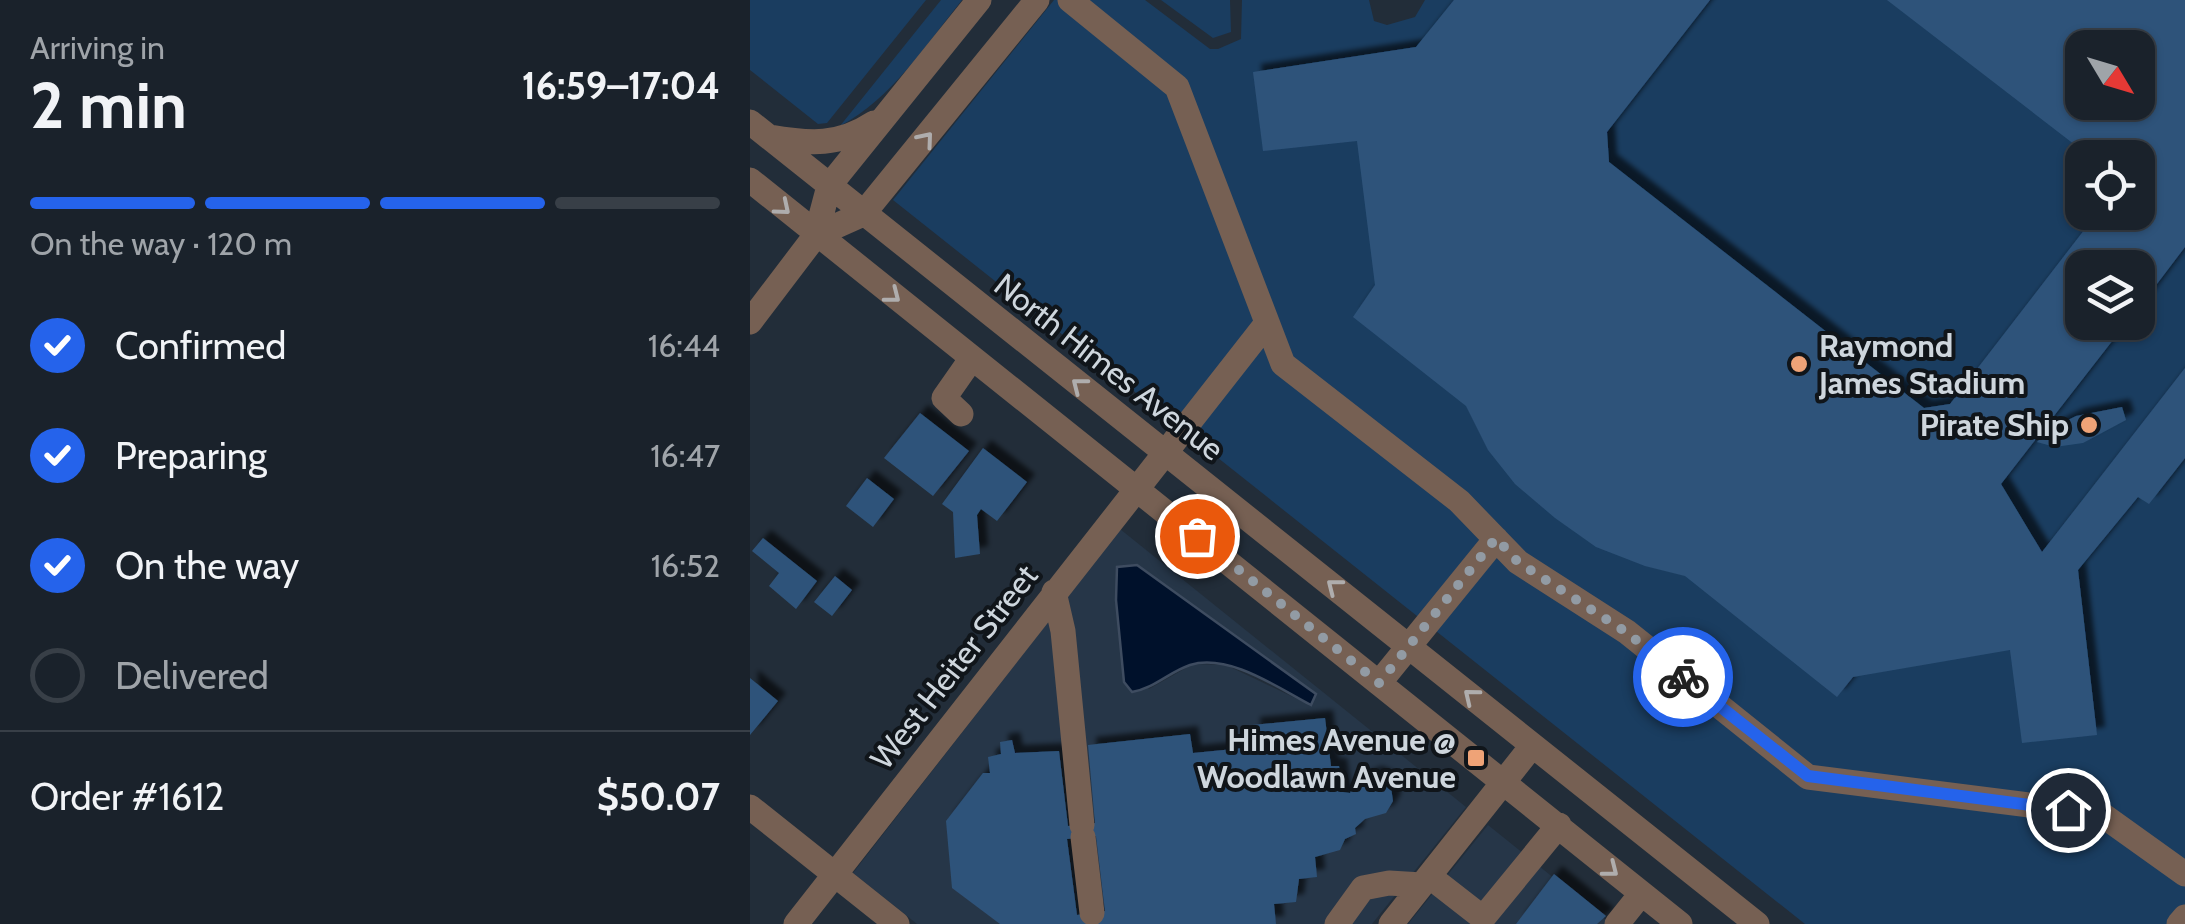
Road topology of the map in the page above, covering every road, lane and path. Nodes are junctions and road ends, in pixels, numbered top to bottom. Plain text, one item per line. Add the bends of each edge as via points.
1 (980, 0) edge
2 (1037, 0) edge
3 (1070, 0) edge
4 (903, 95) junction
5 (759, 130) edge
6 (750, 180) edge
7 (829, 186) junction
8 (863, 214) junction
9 (816, 235) junction
10 (750, 322) edge
11 (1267, 323) junction
12 (972, 358) junction
13 (961, 414) dead end
14 (1164, 451) junction
15 (1136, 487) junction
16 (1496, 538) junction
17 (1054, 592) junction
18 (1410, 647) junction
19 (1379, 683) junction
20 (1532, 746) junction
21 (1504, 782) junction
22 (750, 807) edge
23 (1559, 825) junction
24 (834, 874) junction
25 (2185, 874) edge
26 (1425, 880) junction
27 (1642, 894) junction
28 (2185, 917) edge
29 (1093, 918) edge
30 (1487, 921) edge
31 (1395, 922) edge
32 (796, 924) edge
33 (897, 924) edge
34 (1336, 924) edge
35 (1617, 924) edge
36 (1680, 924) edge
37 (1758, 924) edge
38 (2179, 924) edge

1 - 4 street
8 -> 2 street
3 - 11 street via 1177,88
4 - 5 street via 846,139 816,144
4 - 7 street
5 - 7 street, North Himes Avenue
6 -> 9 street
7 - 8 street, North Himes Avenue
7 - 9 street
8 - 9 street
14 -> 8 street, North Himes Avenue
9 - 10 street
9 -> 12 street
11 - 14 street, West Heiter Street
11 - 16 street via 1283,364 1459,501
12 - 13 street via 944,398
12 - 15 street
14 - 15 street, West Heiter Street
18 -> 14 street, North Himes Avenue
15 - 17 street, West Heiter Street
15 - 19 street
16 - 18 street
16 - 25 street via 1518,562 1626,632 1808,776 2102,814
17 - 24 street, West Heiter Street
17 - 29 street
18 - 19 street
20 -> 18 street, North Himes Avenue
19 - 21 street
20 - 21 street
20 - 37 street, North Himes Avenue
21 - 23 street
21 - 26 street
22 - 24 street
23 -> 27 street
23 - 30 street
24 - 32 street, West Heiter Street
24 - 33 street
26 - 30 street
26 - 31 street
26 - 34 street via 1363,888
27 - 35 street
27 - 36 street
28 - 38 street

